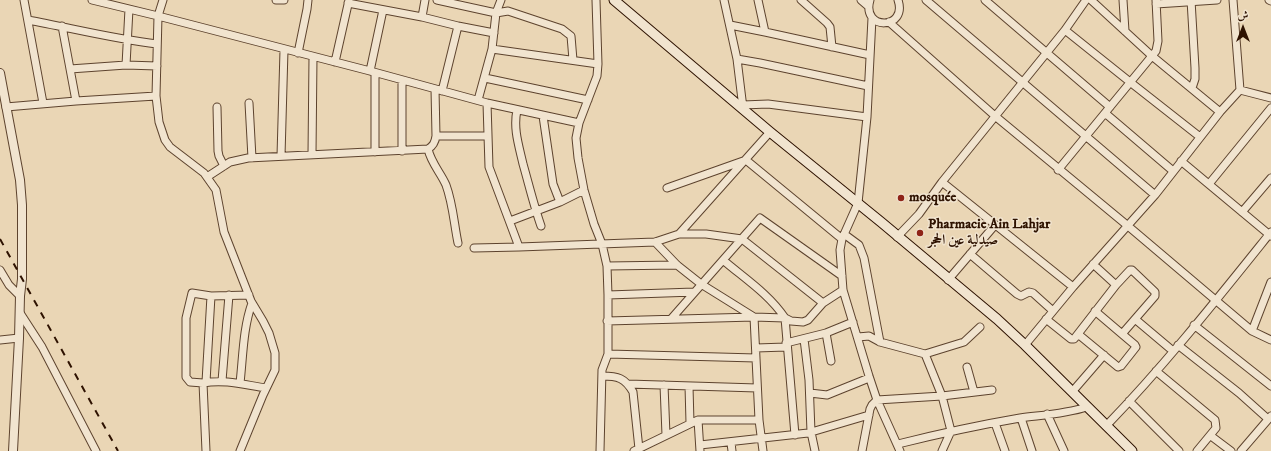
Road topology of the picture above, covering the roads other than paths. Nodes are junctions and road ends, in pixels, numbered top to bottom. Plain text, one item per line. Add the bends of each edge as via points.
1 (24, 0) edge
2 (92, 0) edge
3 (163, 0) edge
4 (276, 0) edge
5 (284, 0) edge
6 (308, 0) edge
7 (425, 0) edge
8 (437, 0) edge
9 (501, 0) edge
10 (596, 0) edge
11 (614, 0) edge
12 (758, 0) edge
13 (801, 0) edge
14 (861, 0) edge
15 (898, 0) edge
16 (985, 0) edge
17 (1086, 0) edge
18 (1091, 0) edge
19 (1123, 0) edge
20 (1217, 0) edge
21 (1233, 0) edge
22 (349, 1) edge
23 (723, 1) edge
24 (1191, 1) edge
25 (931, 2) edge
26 (1156, 2) edge
27 (113, 3) edge
28 (869, 3) edge
29 (128, 9) junction
30 (383, 10) junction
31 (496, 13) junction
32 (158, 16) junction
33 (422, 17) junction
34 (872, 18) junction
35 (28, 20) junction
36 (889, 22) junction
37 (730, 25) junction
38 (62, 26) junction
39 (458, 26) junction
40 (1065, 30) junction
41 (1126, 31) junction
42 (765, 32) junction
43 (494, 33) junction
44 (126, 41) junction
45 (157, 44) junction
46 (832, 46) junction
47 (492, 49) junction
48 (284, 50) junction
49 (1047, 52) junction
50 (298, 53) junction
51 (870, 55) junction
52 (1152, 56) junction
53 (313, 57) junction
54 (737, 59) junction
55 (573, 60) junction
56 (335, 62) junction
57 (598, 64) junction
58 (126, 65) junction
59 (157, 66) junction
60 (70, 68) junction
61 (373, 72) junction
62 (0, 73) edge
63 (485, 78) junction
64 (402, 80) junction
65 (1130, 82) junction
66 (1022, 83) junction
67 (868, 86) junction
68 (1192, 88) junction
69 (439, 90) junction
70 (1240, 90) junction
71 (156, 96) junction
72 (1271, 98) edge
73 (478, 100) junction
74 (588, 100) junction
75 (76, 101) junction
76 (43, 103) junction
77 (249, 103) dead end
78 (487, 104) junction
79 (6, 106) junction
80 (217, 107) dead end
81 (1110, 107) junction
82 (743, 108) junction
83 (1271, 108) edge
84 (517, 110) junction
85 (1220, 112) junction
86 (1105, 113) junction
87 (543, 116) junction
88 (995, 116) junction
89 (867, 117) junction
90 (579, 123) junction
91 (770, 132) junction
92 (436, 136) junction
93 (488, 136) junction
94 (1085, 136) junction
95 (1200, 137) junction
96 (428, 149) junction
97 (402, 151) junction
98 (375, 152) junction
99 (312, 154) junction
100 (281, 156) junction
101 (252, 158) junction
102 (746, 160) junction
103 (1181, 161) junction
104 (224, 166) junction
105 (1058, 170) junction
106 (1173, 171) junction
107 (207, 177) junction
108 (1271, 178) edge
109 (942, 182) junction
110 (1209, 184) junction
111 (667, 188) dead end
112 (584, 190) junction
113 (1155, 195) junction
114 (560, 202) junction
115 (858, 204) junction
116 (536, 212) junction
117 (1242, 212) junction
118 (510, 221) junction
119 (995, 225) junction
120 (541, 226) dead end
121 (1128, 226) junction
122 (680, 234) junction
123 (1270, 234) edge
124 (843, 237) junction
125 (898, 237) junction
126 (742, 239) junction
127 (656, 242) junction
128 (458, 244) dead end
129 (602, 244) junction
130 (519, 247) junction
131 (474, 248) dead end
132 (970, 254) junction
133 (723, 260) junction
134 (1093, 264) junction
135 (677, 265) junction
136 (607, 266) junction
137 (0, 270) edge
138 (842, 276) junction
139 (948, 280) junction
140 (1271, 282) edge
141 (701, 284) junction
142 (1116, 285) junction
143 (1073, 287) junction
144 (844, 290) junction
145 (694, 292) junction
146 (229, 295) junction
147 (249, 295) junction
148 (608, 295) junction
149 (20, 296) junction
150 (211, 296) junction
151 (1215, 300) junction
152 (252, 303) junction
153 (823, 303) junction
154 (1053, 310) junction
155 (1096, 311) junction
156 (20, 313) junction
157 (754, 317) junction
158 (785, 318) junction
159 (671, 319) junction
160 (1046, 319) junction
161 (1135, 319) junction
162 (607, 321) junction
163 (853, 322) junction
164 (1194, 325) junction
165 (980, 327) dead end
166 (1252, 331) junction
167 (826, 333) junction
168 (1078, 334) junction
169 (1122, 334) junction
170 (858, 337) junction
171 (19, 338) junction
172 (804, 339) junction
173 (0, 340) edge
174 (1271, 340) edge
175 (880, 342) junction
176 (786, 345) junction
177 (1025, 345) junction
178 (1178, 345) junction
179 (756, 348) junction
180 (1172, 351) junction
181 (608, 354) junction
182 (925, 354) junction
183 (1104, 355) junction
184 (756, 358) junction
185 (831, 361) dead end
186 (967, 367) dead end
187 (1156, 370) junction
188 (602, 376) junction
189 (870, 378) junction
190 (222, 381) junction
191 (205, 383) junction
192 (240, 383) junction
193 (628, 384) junction
194 (664, 385) junction
195 (689, 386) junction
196 (1271, 386) edge
197 (266, 388) junction
198 (757, 388) junction
199 (992, 390) dead end
200 (974, 392) junction
201 (1072, 392) junction
202 (810, 393) junction
203 (942, 396) junction
204 (877, 400) junction
205 (1129, 401) junction
206 (1087, 407) junction
207 (1047, 414) junction
208 (869, 415) junction
209 (1270, 417) edge
210 (1021, 418) junction
211 (698, 420) junction
212 (760, 420) junction
213 (690, 423) junction
214 (995, 423) junction
215 (1106, 426) junction
216 (951, 431) junction
217 (811, 432) junction
218 (666, 435) junction
219 (795, 435) junction
220 (1211, 436) junction
221 (761, 438) junction
222 (731, 442) junction
223 (700, 448) edge
224 (899, 448) edge
225 (637, 450) edge
226 (13, 451) edge
227 (96, 451) edge
228 (206, 451) edge
229 (240, 451) edge
230 (600, 451) edge
231 (732, 451) edge
232 (763, 451) edge
233 (815, 451) edge
234 (862, 451) edge
235 (942, 451) edge
236 (1005, 451) edge
237 (1032, 451) edge
238 (1064, 451) edge
239 (1132, 451) edge
240 (1179, 451) edge
241 (1197, 451) edge
242 (1232, 451) edge
243 (1241, 451) edge

1 - 35 street
2 - 27 street
3 - 32 street
4 - 5 street
6 - 50 street
7 - 33 street
8 - 31 street
9 - 31 street
10 - 57 street
11 - 82 main road
12 - 42 street
13 - 46 street via 828,23
14 - 28 street
15 - 36 street via 900,12
16 - 49 street
17 - 40 street
18 - 41 street
19 - 41 street
20 - 24 street
21 - 70 street
22 - 30 street
22 - 56 street
23 - 37 street
24 - 26 street
24 - 68 street via 1196,68
25 - 66 street
26 - 52 street via 1158,46
27 - 29 street
28 - 34 street
29 - 32 street
29 - 44 street
30 - 33 street
30 - 61 street
31 - 43 street
31 - 55 street via 508,11 562,29 570,34
32 - 45 street
32 - 48 street
33 - 39 street
34 - 36 street via 878,22
34 - 51 street
35 - 38 street
35 - 76 street
36 - 88 street
37 - 42 street
37 - 54 street
38 - 44 street
38 - 60 street
39 - 43 street
39 - 69 street
40 - 49 street
40 - 65 street
41 - 52 street
42 - 46 street
43 - 47 street
44 - 45 street
44 - 58 street
45 - 59 street
46 - 51 street
47 - 55 street
47 - 63 street
48 - 50 street
48 - 100 street
49 - 66 street
49 - 81 street
50 - 53 street
51 - 67 street
52 - 65 street
52 - 68 street
53 - 56 street
53 - 99 street
54 - 67 street
54 - 82 street
55 - 57 street
56 - 61 street
57 - 74 street via 597,76
58 - 59 street
58 - 60 street
59 - 71 street
60 - 75 street
61 - 64 street
61 - 98 street
62 - 79 street
63 - 73 street
63 - 74 street
64 - 69 street
64 - 97 street
65 - 81 street
65 - 95 street
66 - 88 street
66 - 94 street
67 - 89 street
68 - 85 street
69 - 73 street
69 - 92 street
70 - 72 street
70 - 85 street
71 - 75 street
71 - 107 street via 159,122 165,140
73 - 78 street
74 - 90 street
75 - 76 street
76 - 79 street
77 - 101 street
78 - 84 street
78 - 93 street
79 - 149 street via 20,180 22,206
80 - 104 street via 218,151
81 - 86 street
82 - 89 street via 768,104
82 - 91 main road
83 - 110 street
84 - 87 street
84 - 116 street via 515,131
85 - 95 street
86 - 94 street
86 - 106 street
87 - 90 street
87 - 114 street via 553,184
88 - 105 street
88 - 109 street
89 - 115 street
90 - 112 street via 576,138
91 - 102 street
91 - 115 main road
92 - 93 street
92 - 96 street via 435,142
93 - 118 street via 489,167
94 - 105 street
94 - 113 street
95 - 103 street
96 - 97 street
96 - 128 street via 430,159 446,185
97 - 98 street
98 - 99 street
99 - 100 street
100 - 101 street
101 - 104 street via 236,160
102 - 111 street
102 - 122 street
102 - 124 street
103 - 106 street
103 - 110 street
104 - 107 street
105 - 121 street
106 - 113 street
107 - 147 street via 216,190 224,232
108 - 117 street
109 - 119 street
109 - 125 street via 920,214
110 - 117 street
112 - 114 street
112 - 129 street
113 - 121 street
114 - 116 street
115 - 124 street
115 - 125 main road
116 - 118 street
116 - 120 street
117 - 123 street
118 - 130 street
119 - 132 street
119 - 143 street
121 - 134 street
121 - 151 street
122 - 126 street
122 - 127 street
123 - 151 street
124 - 138 street via 840,250
124 - 175 street via 859,245 864,258
125 - 139 main road
126 - 133 street
126 - 138 street via 760,218
126 - 153 street
127 - 129 street
127 - 135 street
129 - 130 street
129 - 136 street
130 - 131 street
132 - 139 street
132 - 154 street via 1017,294 1021,296 1033,293
133 - 141 street
133 - 158 street via 766,296
134 - 142 street
134 - 143 street
135 - 136 street
135 - 141 street
136 - 148 street
137 - 149 street via 9,285
138 - 144 street
139 - 177 main road
140 - 166 street
141 - 145 street
141 - 157 street
142 - 155 street
142 - 161 street via 1132,270 1155,292 1155,296
143 - 154 street
144 - 153 street
144 - 163 street
145 - 148 street
145 - 159 street
146 - 147 street
146 - 150 street
146 - 190 street
147 - 152 street
148 - 162 street
149 - 156 street
150 - 191 street
150 - 191 street via 192,293 186,318 186,377 190,382
151 - 164 street
151 - 166 street
152 - 192 street via 245,336
152 - 197 street via 269,334 274,353 275,370
153 - 158 street via 803,322
154 - 160 street
155 - 168 street
155 - 169 street
156 - 171 street
156 - 227 street via 42,347
157 - 158 street
157 - 159 street
157 - 179 street
158 - 176 street
159 - 162 street
160 - 168 street via 1071,339
160 - 177 street
161 - 169 street
161 - 180 street
162 - 181 street
163 - 167 street
163 - 170 street
164 - 178 street
164 - 196 street
165 - 182 street via 964,342
166 - 174 street
167 - 172 street
167 - 185 street
168 - 183 street
169 - 183 street via 1136,346 1121,366 1116,366
170 - 175 street via 869,336
170 - 189 street
171 - 173 street
171 - 226 street
172 - 176 street
172 - 202 street
175 - 182 street
176 - 179 street
176 - 219 street
177 - 201 main road
178 - 180 street
178 - 209 street
179 - 184 street
180 - 187 street
181 - 184 street
181 - 188 street
182 - 203 street
183 - 201 street
184 - 198 street
186 - 200 street
187 - 205 street
187 - 220 street via 1212,418 1216,428
188 - 193 street via 615,376
188 - 230 street
189 - 202 street via 827,395
189 - 204 street
190 - 191 street
190 - 192 street
191 - 228 street
192 - 197 street
193 - 194 street
193 - 225 street via 633,392
194 - 195 street
194 - 218 street
195 - 198 street
195 - 213 street
197 - 229 street
198 - 212 street
199 - 200 street
200 - 203 street
201 - 206 main road
202 - 217 street
203 - 204 street
203 - 216 street
204 - 208 street via 872,405
204 - 224 street
205 - 215 street
205 - 240 street
206 - 207 street
206 - 215 main road
207 - 210 street
207 - 238 street
208 - 217 street
208 - 234 street
209 - 243 street
210 - 214 street
210 - 237 street
211 - 212 street
211 - 213 street
211 - 223 street
212 - 221 street
213 - 218 street
214 - 216 street
214 - 236 street
215 - 239 main road
216 - 224 street
216 - 235 street
217 - 219 street
217 - 233 street
218 - 225 street
219 - 221 street
220 - 241 street
220 - 242 street
221 - 222 street
221 - 232 street
222 - 223 street
222 - 231 street

